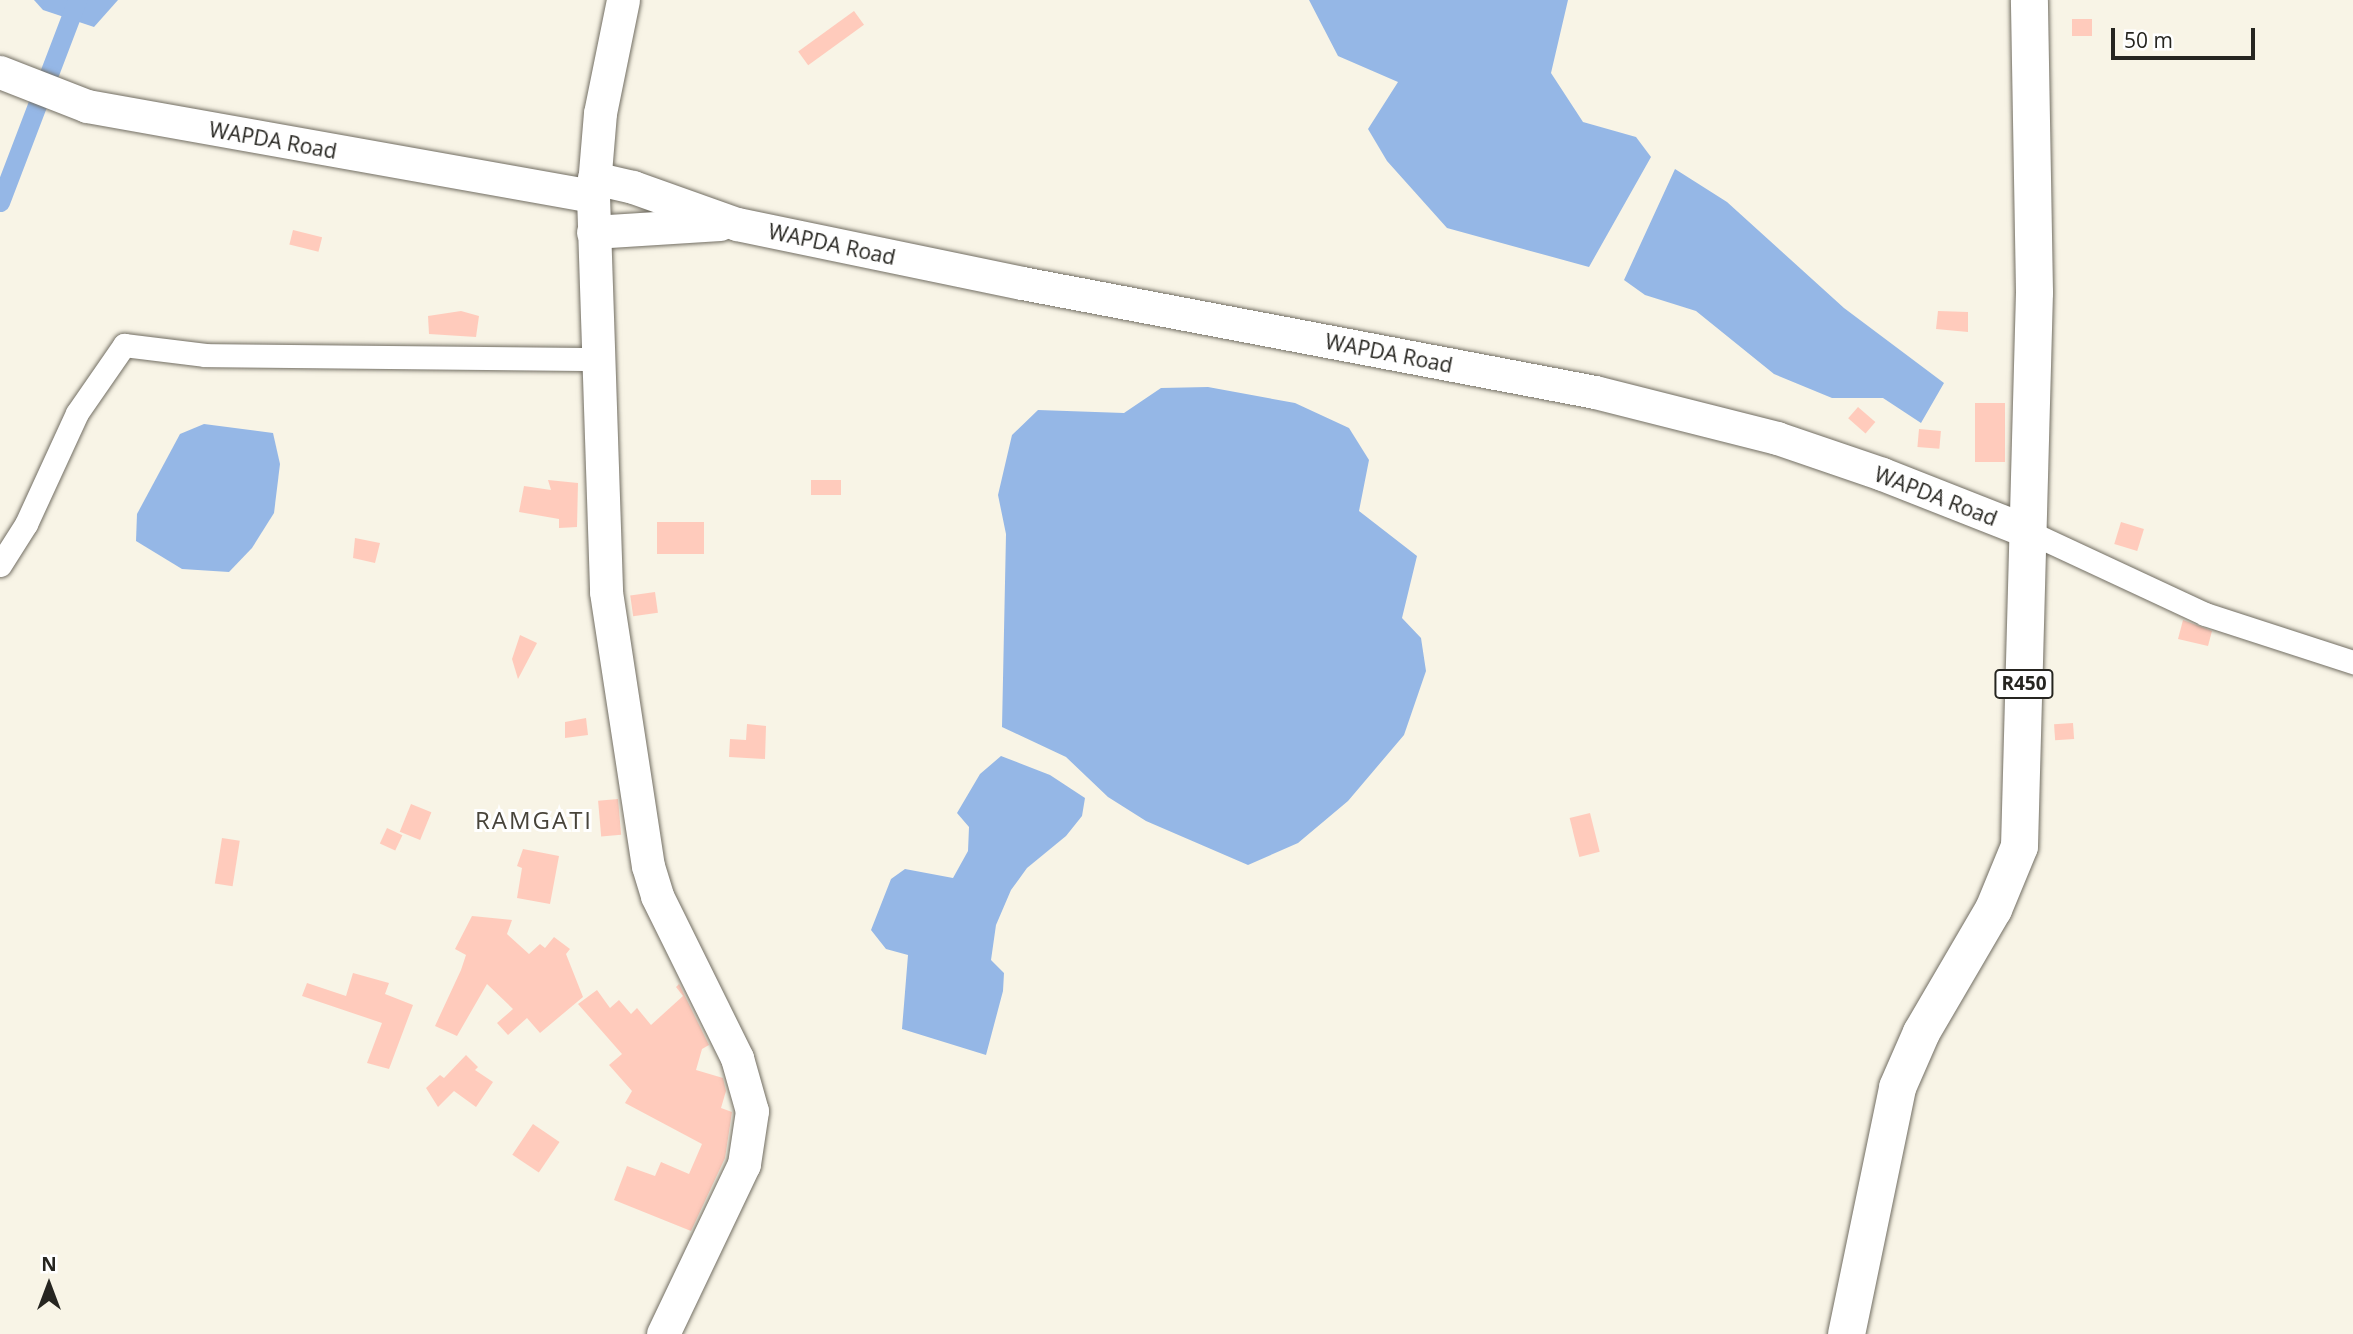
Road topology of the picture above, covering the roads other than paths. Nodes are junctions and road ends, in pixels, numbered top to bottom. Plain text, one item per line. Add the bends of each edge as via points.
1 (623, 0) edge
2 (2029, 0) edge
3 (0, 72) edge
4 (594, 187) junction
5 (737, 223) junction
6 (593, 232) junction
7 (596, 359) junction
8 (2027, 531) junction
9 (0, 565) edge
10 (2353, 662) edge
11 (663, 1334) edge
12 (1846, 1334) edge

1 - 4 street via 600,113
2 - 8 main road, R450 via 2034,292
3 - 4 street, WAPDA Road via 87,106
4 - 5 street, WAPDA Road via 633,187
4 - 6 street
5 - 6 street, WAPDA Road
5 - 8 street, WAPDA Road via 1021,284 1595,392 1777,438
6 - 7 street
7 - 9 street via 205,355 124,345 77,413 26,524
7 - 11 street via 606,592 648,866 657,896 737,1058 752,1111 744,1164
8 - 10 street via 2204,614
8 - 12 main road, R450 via 2019,846 1993,909 1921,1032 1897,1087

